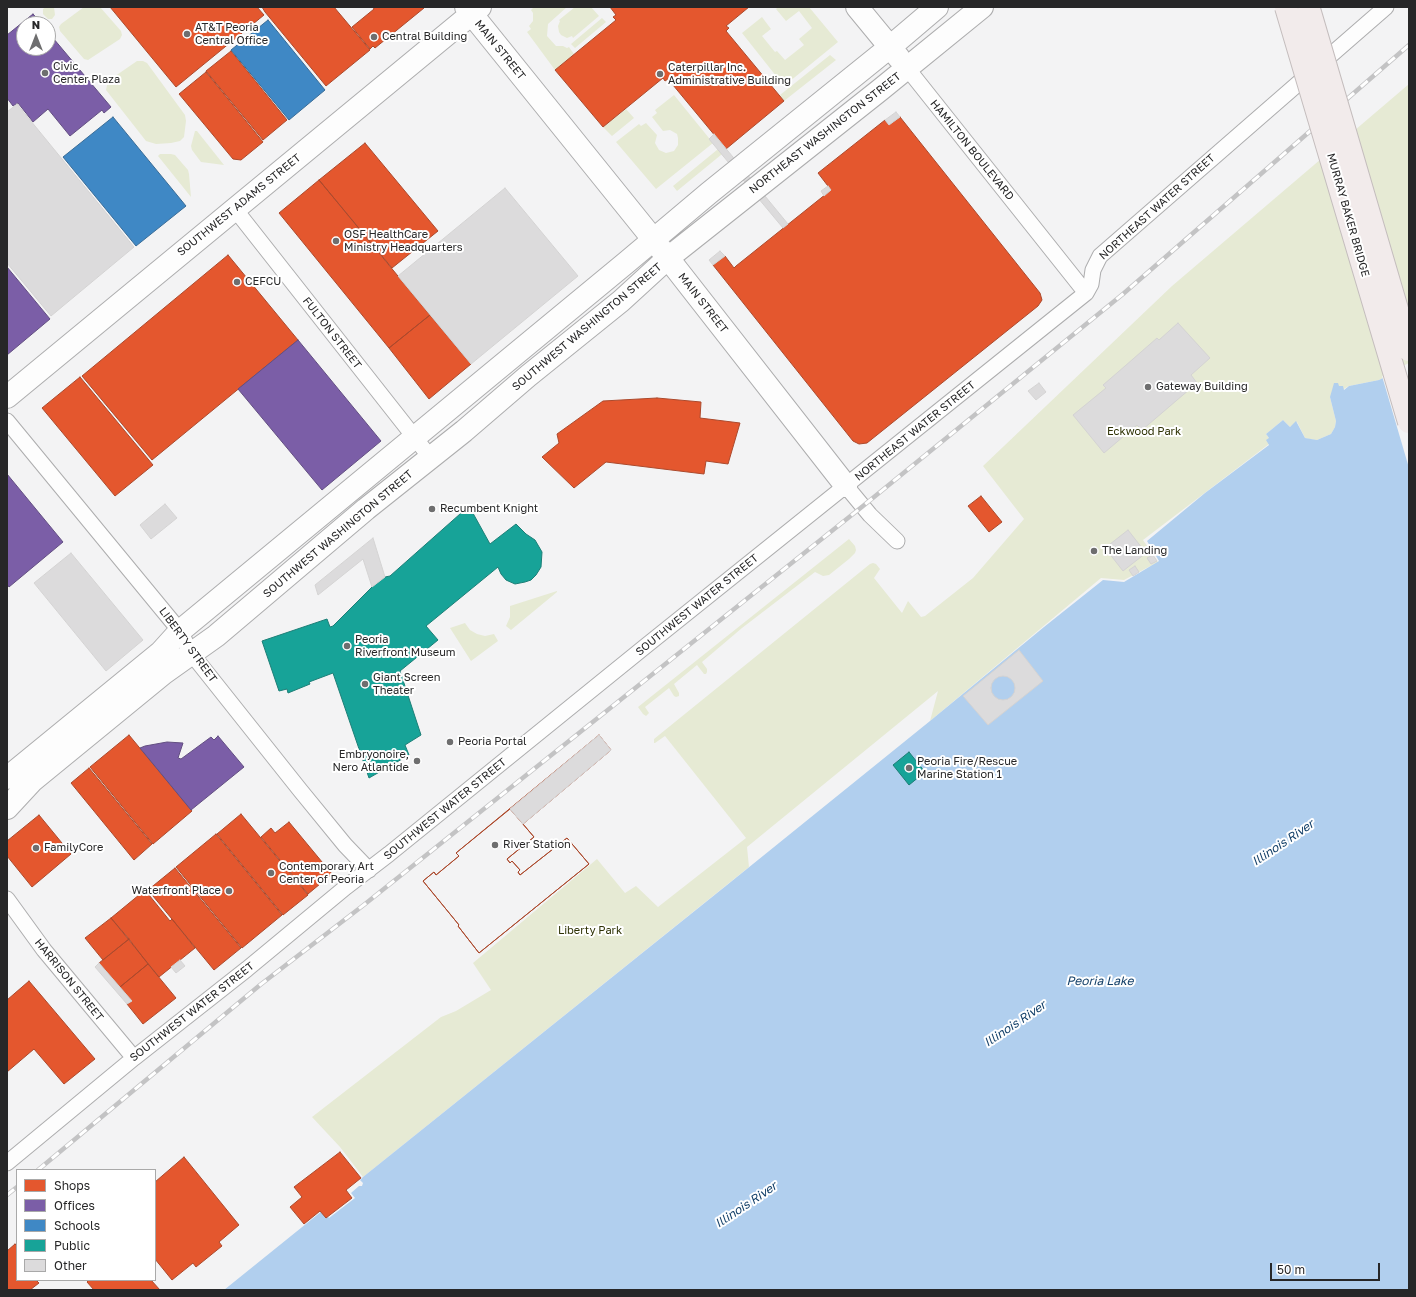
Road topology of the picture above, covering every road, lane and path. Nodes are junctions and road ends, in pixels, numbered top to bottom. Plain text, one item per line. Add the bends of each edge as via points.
1 (857, 7) edge
2 (937, 7) edge
3 (982, 7) edge
4 (1286, 7) edge
5 (1386, 7) edge
6 (472, 9) edge
7 (1309, 9) dead end
8 (890, 47) junction
9 (907, 68) junction
10 (234, 208) junction
11 (653, 239) junction
12 (668, 258) junction
13 (1086, 293) junction
14 (1409, 350) edge
15 (7, 397) edge
16 (7, 421) edge
17 (1409, 422) edge
18 (414, 438) junction
19 (430, 457) junction
20 (846, 486) junction
21 (897, 541) dead end
22 (180, 631) junction
23 (191, 653) junction
24 (7, 778) edge
25 (7, 808) edge
26 (369, 870) junction
27 (7, 899) edge
28 (134, 1058) junction
29 (7, 1163) edge

1 - 8 street, HAMILTON BOULEVARD
2 - 8 street
3 - 9 street, NORTHEAST WASHINGTON STREET
4 - 17 highway, MURRAY BAKER BRIDGE, bridge
5 - 13 street, NORTHEAST WATER STREET via 1100,256
6 - 10 street, SOUTHWEST ADAMS STREET via 368,100
6 - 11 street, MAIN STREET
7 - 14 highway, MURRAY BAKER BRIDGE, bridge
8 - 9 street, HAMILTON BOULEVARD
8 - 11 street
9 - 12 street, NORTHEAST WASHINGTON STREET
9 - 13 street, HAMILTON BOULEVARD
10 - 15 street, SOUTHWEST ADAMS STREET
10 - 18 street, FULTON STREET
11 - 12 street, MAIN STREET
11 - 18 street
12 - 19 street, SOUTHWEST WASHINGTON STREET via 621,300
12 - 20 street, MAIN STREET
13 - 20 street, NORTHEAST WATER STREET
16 - 22 street, LIBERTY STREET
18 - 19 street, FULTON STREET
18 - 22 street
19 - 23 street, SOUTHWEST WASHINGTON STREET via 216,636
20 - 21 street, MAIN STREET via 870,515
20 - 26 street, SOUTHWEST WATER STREET
22 - 23 street, LIBERTY STREET
22 - 24 street via 161,652
23 - 25 street, SOUTHWEST WASHINGTON STREET via 32,781
23 - 26 street, LIBERTY STREET via 335,833
26 - 28 street, SOUTHWEST WATER STREET
27 - 28 street, HARRISON STREET via 44,950
28 - 29 street, SOUTHWEST WATER STREET

